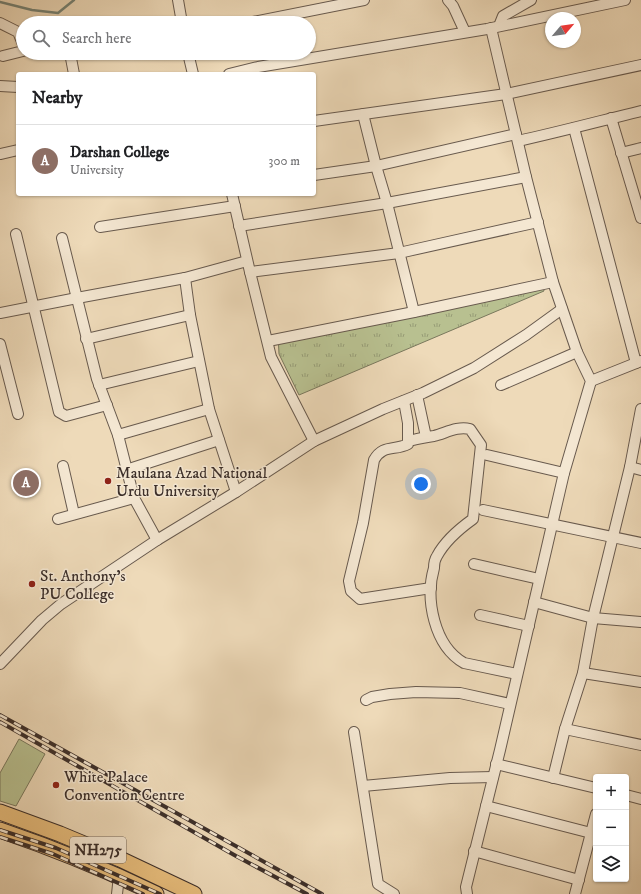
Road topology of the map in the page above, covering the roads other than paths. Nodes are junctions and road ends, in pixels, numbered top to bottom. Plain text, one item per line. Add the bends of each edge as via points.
1 (178, 0) edge
2 (364, 0) edge
3 (448, 0) edge
4 (531, 0) edge
5 (625, 0) edge
6 (181, 16) edge
7 (283, 16) edge
8 (0, 23) edge
9 (495, 27) junction
10 (16, 31) edge
11 (465, 32) junction
12 (16, 53) edge
13 (3, 56) dead end
14 (316, 57) edge
15 (71, 60) edge
16 (190, 60) edge
17 (299, 60) edge
18 (641, 65) edge
19 (74, 72) edge
20 (193, 72) edge
21 (237, 72) edge
22 (0, 86) edge
23 (16, 87) edge
24 (506, 94) junction
25 (641, 111) edge
26 (363, 114) junction
27 (611, 118) junction
28 (316, 121) edge
29 (574, 128) junction
30 (517, 138) junction
31 (641, 148) edge
32 (16, 150) edge
33 (621, 153) junction
34 (1, 154) dead end
35 (376, 166) junction
36 (316, 175) edge
37 (526, 177) junction
38 (232, 196) edge
39 (638, 196) edge
40 (387, 203) junction
41 (235, 206) junction
42 (641, 218) edge
43 (538, 222) junction
44 (239, 226) junction
45 (100, 227) dead end
46 (16, 234) dead end
47 (62, 238) dead end
48 (400, 253) junction
49 (247, 261) junction
50 (250, 272) junction
51 (185, 278) junction
52 (553, 282) junction
53 (77, 298) junction
54 (33, 306) junction
55 (562, 309) junction
56 (414, 312) junction
57 (0, 313) edge
58 (190, 315) junction
59 (86, 339) junction
60 (268, 341) junction
61 (0, 344) edge
62 (577, 352) junction
63 (199, 361) junction
64 (638, 362) edge
65 (591, 381) junction
66 (501, 385) dead end
67 (99, 386) junction
68 (417, 395) junction
69 (404, 401) junction
70 (107, 406) junction
71 (209, 409) junction
72 (641, 409) edge
73 (18, 414) dead end
74 (118, 435) junction
75 (426, 437) junction
76 (219, 440) junction
77 (314, 440) junction
78 (409, 441) junction
79 (488, 455) dead end
80 (63, 466) dead end
81 (630, 468) junction
82 (126, 470) junction
83 (641, 470) edge
84 (564, 473) junction
85 (236, 492) junction
86 (134, 498) junction
87 (482, 510) dead end
88 (74, 514) junction
89 (58, 519) dead end
90 (552, 524) junction
91 (613, 537) junction
92 (157, 540) junction
93 (641, 543) edge
94 (474, 564) dead end
95 (539, 580) junction
96 (431, 588) junction
97 (534, 602) junction
98 (480, 615) dead end
99 (593, 618) junction
100 (641, 622) edge
101 (529, 626) junction
102 (0, 664) edge
103 (583, 673) junction
104 (517, 674) junction
105 (641, 682) edge
106 (366, 700) dead end
107 (510, 704) junction
108 (565, 729) junction
109 (354, 732) dead end
110 (641, 745) edge
111 (496, 764) junction
112 (493, 777) junction
113 (553, 778) junction
114 (363, 786) junction
115 (593, 787) edge
116 (629, 797) edge
117 (641, 799) edge
118 (486, 806) junction
119 (0, 812) edge
120 (593, 825) edge
121 (0, 830) edge
122 (591, 833) junction
123 (474, 851) junction
124 (119, 876) junction
125 (579, 880) junction
126 (117, 894) edge
127 (156, 894) edge
128 (194, 894) edge
129 (394, 894) edge
130 (467, 894) edge
131 (575, 894) edge

1 - 6 street
2 - 7 street
3 - 11 street
4 - 9 street via 503,16
5 - 9 street
8 - 10 street
9 - 11 street
9 - 24 street
11 - 14 street
12 - 13 street
15 - 19 street
16 - 20 street
17 - 21 street
18 - 24 street
22 - 23 street
24 - 26 street
24 - 30 street
25 - 27 street
26 - 28 street
26 - 35 street
27 - 29 street
27 - 33 street
29 - 30 street
29 - 64 street
30 - 35 street
30 - 37 street
31 - 33 street
32 - 34 street
33 - 39 street
35 - 36 street
35 - 40 street
37 - 40 street
37 - 43 street
38 - 41 street
39 - 42 street
40 - 44 street
40 - 48 street
41 - 44 street
41 - 45 street
43 - 48 street
43 - 52 street
44 - 49 street
46 - 54 street
47 - 53 street
48 - 50 street
48 - 56 street
49 - 50 street
49 - 51 street
50 - 60 street
51 - 53 street
51 - 58 street
52 - 55 street
52 - 56 street
53 - 54 street
53 - 59 street
54 - 57 street
54 - 70 street via 59,412 66,416
55 - 62 street
55 - 68 street via 474,368
56 - 60 street
58 - 59 street
58 - 63 street
59 - 67 street
60 - 77 street via 271,357
61 - 73 street
62 - 65 street
62 - 66 street
63 - 67 street
63 - 71 street
64 - 65 street
65 - 84 street
67 - 70 street
68 - 69 street
68 - 75 street
69 - 77 street
69 - 78 street
70 - 74 street
71 - 74 street
71 - 76 street
72 - 81 street
74 - 82 street
75 - 78 street
75 - 96 street via 466,428 470,429 481,445 473,519 449,539 436,557
76 - 82 street
76 - 85 street
77 - 85 street
78 - 96 street via 406,445 382,450 374,460 349,581 351,591 360,599
79 - 84 street
80 - 88 street
81 - 83 street
81 - 91 street
82 - 86 street
84 - 90 street
85 - 92 street
86 - 88 street
86 - 92 street
87 - 90 street
88 - 89 street
90 - 91 street
90 - 95 street
91 - 93 street
91 - 99 street
92 - 102 street via 61,604
94 - 95 street
95 - 97 street
96 - 104 street via 434,621 443,642 457,659 464,663
97 - 99 street
97 - 101 street
98 - 101 street
99 - 100 street
99 - 103 street
101 - 104 street
103 - 105 street
103 - 108 street
104 - 107 street
106 - 107 street via 390,694 416,692 460,693
107 - 111 street
108 - 110 street
108 - 113 street
109 - 114 street
111 - 112 street
111 - 113 street
112 - 114 street
112 - 118 street
113 - 115 street
114 - 129 street via 378,884
116 - 117 street
118 - 122 street
118 - 123 street
119 - 128 highway, NH275 via 120,859
120 - 122 street
121 - 124 highway, NH275 via 59,850
122 - 125 street
123 - 125 street
123 - 130 street via 466,887
124 - 126 street
124 - 127 highway, NH275
125 - 131 street

